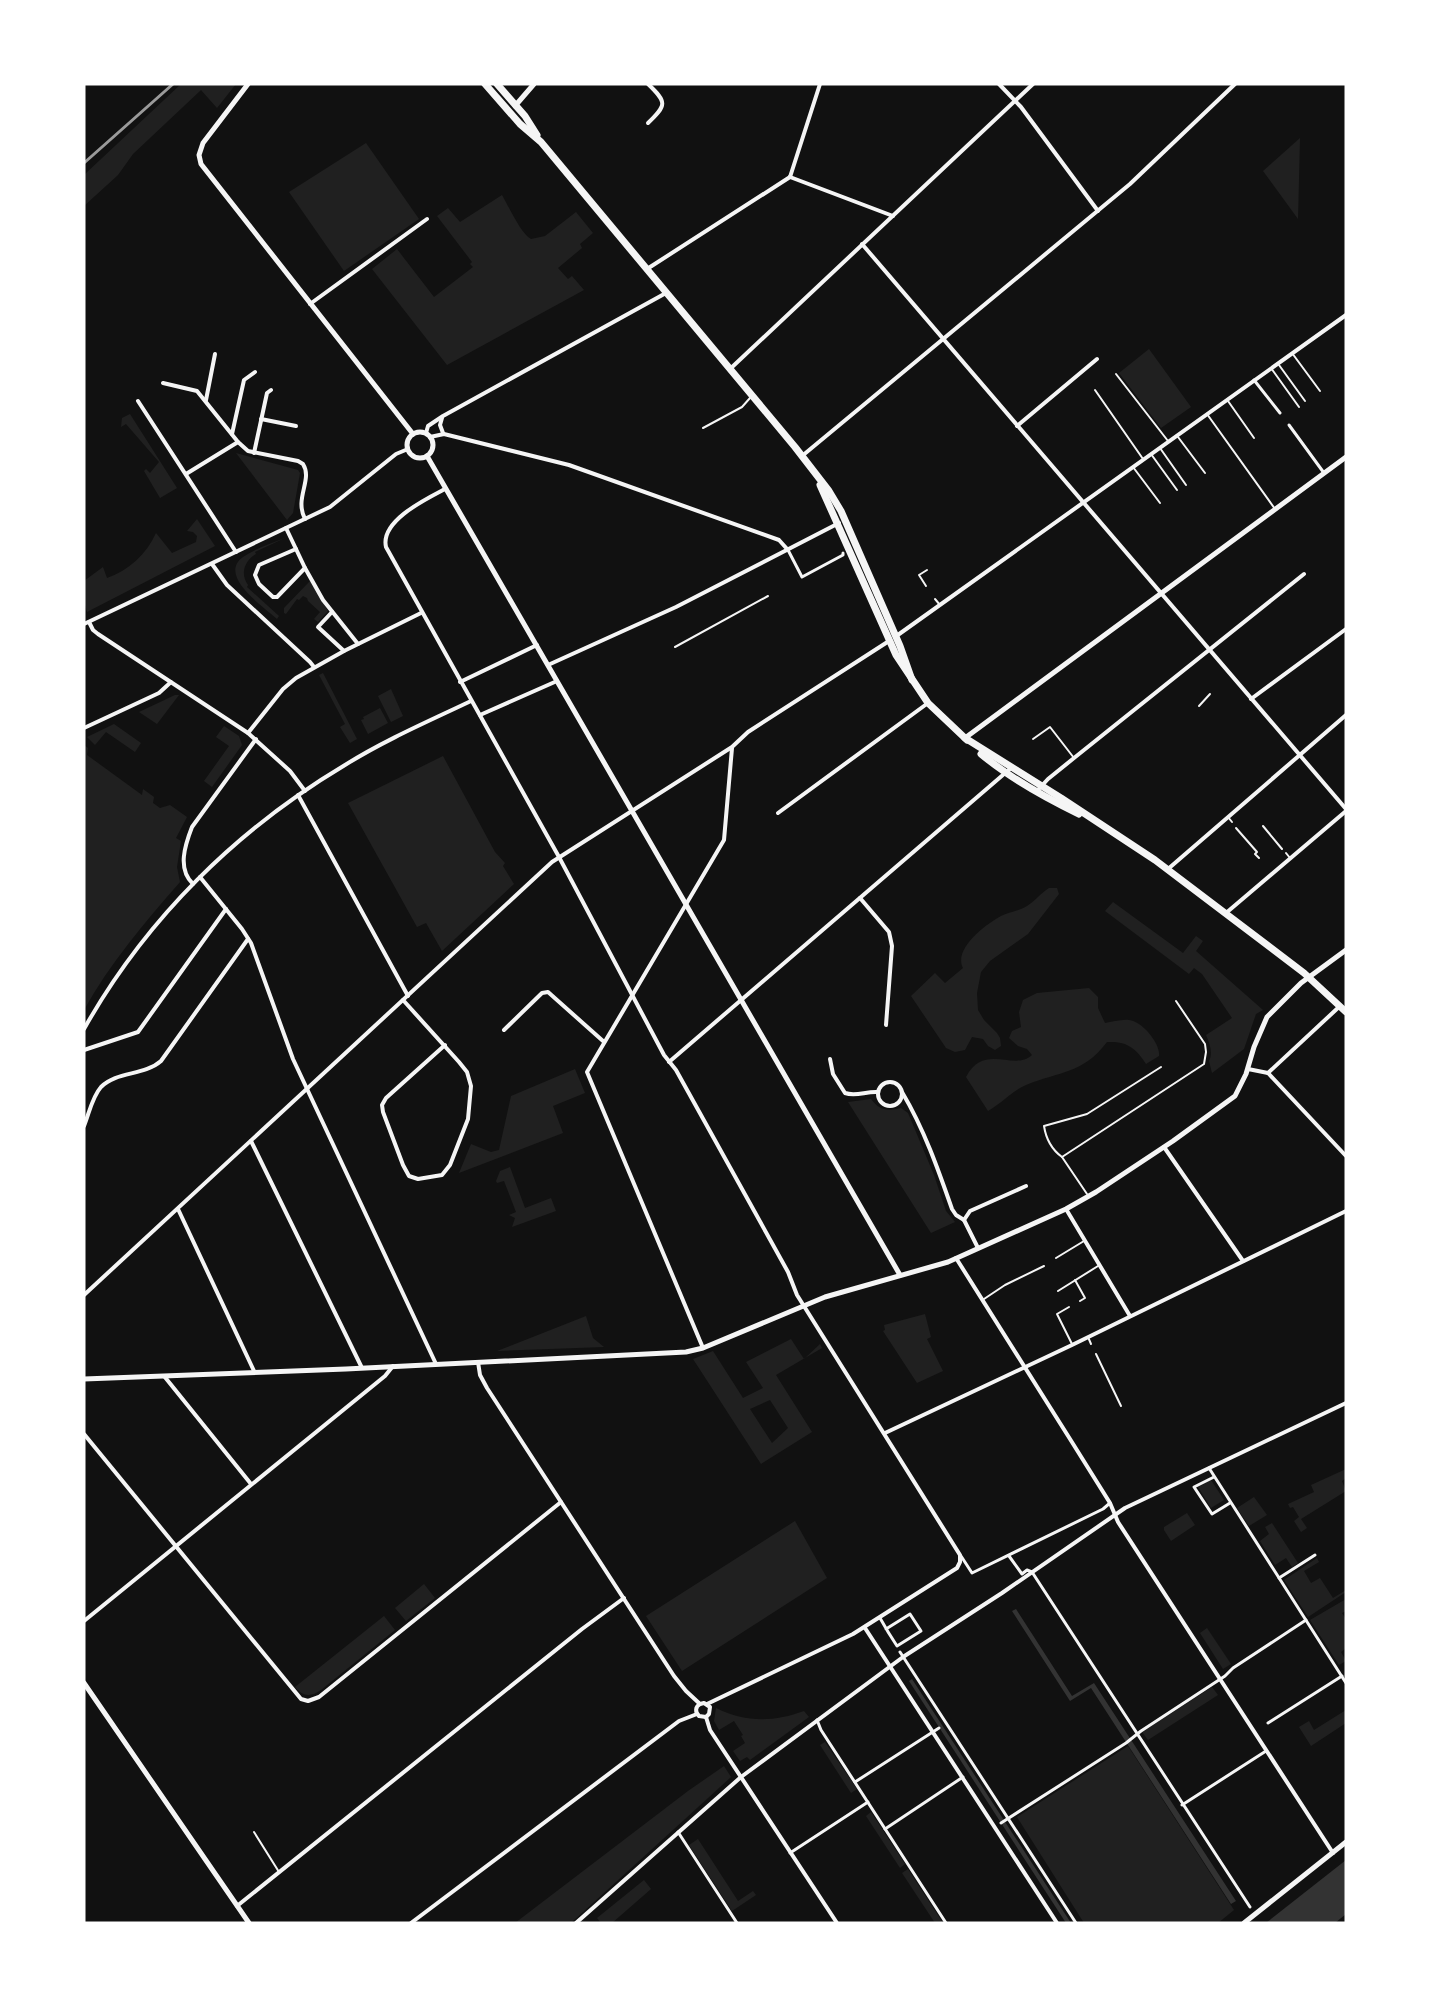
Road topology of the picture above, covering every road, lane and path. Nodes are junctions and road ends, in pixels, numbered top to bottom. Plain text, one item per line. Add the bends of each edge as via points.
1 (248, 84) edge
2 (485, 84) edge
3 (497, 84) edge
4 (534, 84) edge
5 (648, 84) edge
6 (820, 84) edge
7 (999, 84) edge
8 (1033, 84) edge
9 (1235, 84) edge
10 (1015, 101) junction
11 (515, 105) junction
12 (510, 111) junction
13 (648, 123) dead end
14 (541, 142) junction
15 (790, 177) junction
16 (1098, 210) junction
17 (893, 216) junction
18 (427, 219) dead end
19 (862, 244) junction
20 (646, 270) junction
21 (666, 293) junction
22 (310, 304) junction
23 (1346, 315) edge
24 (944, 339) junction
25 (1292, 353) junction
26 (215, 354) dead end
27 (1097, 359) dead end
28 (1278, 363) junction
29 (1271, 368) junction
30 (729, 369) junction
31 (255, 372) dead end
32 (1116, 374) dead end
33 (1254, 380) junction
34 (163, 384) dead end
35 (271, 390) dead end
36 (1095, 390) dead end
37 (1320, 391) dead end
38 (752, 396) junction
39 (1226, 399) junction
40 (206, 400) junction
41 (138, 401) dead end
42 (1305, 401) dead end
43 (1299, 407) dead end
44 (1206, 413) junction
45 (1280, 413) dead end
46 (443, 416) junction
47 (261, 419) junction
48 (1289, 425) dead end
49 (296, 426) dead end
50 (1017, 426) junction
51 (703, 428) dead end
52 (232, 434) junction
53 (413, 434) junction
54 (444, 434) junction
55 (428, 435) junction
56 (1177, 435) junction
57 (1254, 438) dead end
58 (1168, 441) junction
59 (238, 442) junction
60 (1160, 448) junction
61 (408, 449) junction
62 (254, 453) junction
63 (1151, 454) junction
64 (427, 456) junction
65 (802, 456) junction
66 (1346, 457) edge
67 (1143, 459) junction
68 (1133, 467) junction
69 (1205, 473) dead end
70 (1324, 473) junction
71 (186, 474) junction
72 (1186, 485) dead end
73 (445, 489) junction
74 (1177, 490) dead end
75 (1083, 503) junction
76 (1160, 503) dead end
77 (1275, 509) junction
78 (305, 519) junction
79 (841, 522) junction
80 (286, 528) junction
81 (296, 549) junction
82 (788, 550) junction
83 (236, 552) junction
84 (843, 553) dead end
85 (212, 564) junction
86 (305, 568) junction
87 (927, 570) dead end
88 (1304, 574) dead end
89 (926, 585) dead end
90 (1160, 594) junction
91 (768, 596) dead end
92 (935, 598) dead end
93 (940, 605) junction
94 (332, 612) junction
95 (421, 613) junction
96 (86, 623) edge
97 (1346, 629) edge
98 (892, 639) junction
99 (358, 644) junction
100 (537, 645) junction
101 (675, 647) dead end
102 (1208, 650) junction
103 (344, 651) junction
104 (548, 665) junction
105 (314, 668) junction
106 (1229, 674) junction
107 (1224, 679) dead end
108 (557, 681) junction
109 (171, 682) junction
110 (460, 682) junction
111 (1210, 694) dead end
112 (1251, 699) junction
113 (471, 701) junction
114 (928, 703) junction
115 (1199, 706) dead end
116 (480, 715) junction
117 (1346, 715) edge
118 (84, 728) edge
119 (248, 733) junction
120 (965, 738) junction
121 (256, 739) junction
122 (1033, 740) dead end
123 (732, 747) junction
124 (1299, 755) junction
125 (1074, 758) junction
126 (1009, 771) junction
127 (1038, 789) junction
128 (305, 790) junction
129 (298, 795) junction
130 (632, 810) junction
131 (1346, 810) edge
132 (778, 813) dead end
133 (1228, 817) junction
134 (1232, 822) dead end
135 (1263, 826) dead end
136 (1236, 828) dead end
137 (1282, 849) dead end
138 (1286, 853) dead end
139 (559, 857) junction
140 (1259, 858) dead end
141 (1290, 858) junction
142 (1168, 869) junction
143 (200, 877) junction
144 (193, 884) junction
145 (860, 898) junction
146 (687, 905) junction
147 (226, 909) junction
148 (1226, 913) junction
149 (248, 939) junction
150 (1346, 950) edge
151 (1309, 977) junction
152 (633, 994) junction
153 (408, 996) junction
154 (742, 999) junction
155 (403, 1000) junction
156 (1176, 1001) dead end
157 (1343, 1009) edge
158 (886, 1025) dead end
159 (84, 1029) edge
160 (504, 1030) dead end
161 (603, 1041) junction
162 (445, 1045) junction
163 (84, 1050) edge
164 (830, 1059) dead end
165 (669, 1062) junction
166 (1161, 1067) dead end
167 (1248, 1069) junction
168 (1268, 1073) junction
169 (307, 1090) junction
170 (878, 1092) junction
171 (902, 1092) junction
172 (84, 1126) edge
173 (251, 1141) junction
174 (1164, 1147) junction
175 (1062, 1156) junction
176 (1346, 1156) edge
177 (1026, 1186) dead end
178 (1089, 1196) junction
179 (178, 1209) junction
180 (1066, 1209) junction
181 (1346, 1211) edge
182 (964, 1220) junction
183 (1085, 1241) junction
184 (978, 1248) junction
185 (956, 1258) junction
186 (1056, 1258) dead end
187 (1243, 1261) junction
188 (1100, 1265) junction
189 (1044, 1266) dead end
190 (900, 1275) junction
191 (1075, 1280) junction
192 (1058, 1291) dead end
193 (84, 1295) edge
194 (982, 1300) junction
195 (1080, 1301) dead end
196 (804, 1306) junction
197 (1069, 1307) dead end
198 (1130, 1316) junction
199 (1088, 1338) junction
200 (1091, 1344) dead end
201 (1072, 1345) junction
202 (703, 1348) junction
203 (1096, 1354) dead end
204 (478, 1362) junction
205 (436, 1364) junction
206 (393, 1366) junction
207 (1025, 1367) junction
208 (362, 1368) junction
209 (254, 1371) junction
210 (164, 1376) junction
211 (84, 1378) edge
212 (1346, 1403) edge
213 (1121, 1406) dead end
214 (84, 1434) edge
215 (885, 1434) junction
216 (1209, 1468) junction
217 (1214, 1477) junction
218 (251, 1484) junction
219 (561, 1502) junction
220 (1110, 1503) junction
221 (1230, 1503) junction
222 (1114, 1514) junction
223 (175, 1545) junction
224 (960, 1555) junction
225 (1315, 1555) dead end
226 (1009, 1556) junction
227 (1032, 1572) junction
228 (1279, 1578) junction
229 (624, 1598) junction
230 (879, 1618) junction
231 (1306, 1620) junction
232 (84, 1621) edge
233 (865, 1628) junction
234 (886, 1629) junction
235 (902, 1654) junction
236 (890, 1666) junction
237 (1342, 1676) junction
238 (1219, 1680) junction
239 (84, 1683) edge
240 (1346, 1683) edge
241 (700, 1704) junction
242 (706, 1704) junction
243 (697, 1714) junction
244 (705, 1717) junction
245 (817, 1720) junction
246 (1268, 1723) dead end
247 (939, 1728) dead end
248 (933, 1732) junction
249 (1137, 1736) junction
250 (1266, 1751) junction
251 (741, 1777) junction
252 (963, 1778) junction
253 (855, 1782) junction
254 (868, 1802) junction
255 (1182, 1805) junction
256 (1004, 1821) junction
257 (885, 1829) junction
258 (254, 1832) dead end
259 (678, 1832) junction
260 (1346, 1842) edge
261 (790, 1852) junction
262 (1333, 1853) junction
263 (279, 1872) junction
264 (237, 1906) junction
265 (1250, 1907) dead end
266 (249, 1923) edge
267 (411, 1923) edge
268 (576, 1923) edge
269 (737, 1923) edge
270 (837, 1923) edge
271 (946, 1923) edge
272 (1057, 1923) edge
273 (1076, 1923) edge
274 (1244, 1923) edge

1 - 22 street via 203,143 199,159
2 - 12 main road
3 - 11 main road
4 - 11 street
5 - 13 street via 663,102
6 - 15 street
7 - 10 street
8 - 10 street
9 - 16 street
10 - 16 street
10 - 17 street
11 - 12 street
11 - 14 main road
12 - 14 main road
14 - 20 main road
15 - 17 street
15 - 20 street
16 - 24 street
17 - 19 street
18 - 22 street
19 - 24 street
19 - 30 street
20 - 21 main road
21 - 30 main road
21 - 46 street
22 - 53 street
23 - 25 street
24 - 50 street
24 - 65 street
25 - 28 street
25 - 37 lane
26 - 40 street
27 - 50 street
28 - 29 street
28 - 42 lane
29 - 33 street
29 - 43 lane
30 - 38 main road
31 - 52 street via 244,380
32 - 58 lane
33 - 39 street
33 - 45 street
34 - 40 street via 195,389
35 - 47 street
36 - 67 lane
38 - 51 lane via 742,407
38 - 65 main road
39 - 44 street
39 - 57 lane
40 - 52 street
41 - 71 street
44 - 56 street
44 - 77 lane
46 - 54 street via 440,425
46 - 55 street via 430,424
47 - 49 street
47 - 62 street
48 - 70 street
50 - 75 street
52 - 59 street
53 - 55 street
53 - 61 street
54 - 55 street
54 - 82 street via 569,465 779,540
55 - 64 street via 433,448
56 - 58 street
56 - 69 lane
58 - 60 street
59 - 62 street
59 - 71 street
60 - 63 street
60 - 72 lane
61 - 64 street via 417,458
61 - 78 street via 396,454 330,507
62 - 78 street via 298,461 304,466 300,506
63 - 67 street
63 - 74 lane
64 - 73 street
65 - 79 main road
66 - 70 street
67 - 68 street
68 - 75 street
68 - 76 lane
70 - 77 street
71 - 83 street
73 - 95 street via 393,523 385,536 386,547
73 - 100 street
75 - 90 street
75 - 93 street
77 - 90 street
78 - 80 street
79 - 82 street
79 - 98 main road
80 - 81 street
80 - 83 street
81 - 86 street
81 - 86 street via 259,565 255,575 259,584 277,597
82 - 84 street via 802,577
82 - 104 street via 658,616
83 - 85 street
85 - 96 street
85 - 105 street via 227,585
86 - 94 street
87 - 89 lane via 919,575
88 - 102 street
90 - 102 street
90 - 120 street
91 - 101 lane
92 - 93 lane
93 - 98 street
94 - 99 street
94 - 103 street via 318,627
95 - 99 street
95 - 110 street
96 - 109 street
97 - 112 street
98 - 114 main road
98 - 123 street via 748,732
99 - 103 street
100 - 104 street
100 - 110 street
102 - 106 street
102 - 125 street
103 - 105 street
104 - 108 street
105 - 119 street via 283,688
106 - 107 lane
106 - 112 street
108 - 116 street
108 - 130 street
109 - 118 street via 159,693
109 - 119 street
110 - 113 street
111 - 115 lane
112 - 124 street
113 - 116 street
113 - 128 street via 375,748
114 - 120 main road
114 - 132 street
116 - 139 street
117 - 124 street
119 - 121 street
120 - 126 main road
121 - 128 street via 294,774
121 - 144 street via 192,827 183,861
122 - 125 lane via 1050,727
123 - 130 street
123 - 146 street via 724,840
124 - 131 street
124 - 133 street
125 - 127 street
126 - 127 main road
126 - 145 street
127 - 142 main road
128 - 129 street
129 - 143 street
129 - 153 street
130 - 139 street
130 - 146 street
131 - 141 street
133 - 134 lane
133 - 142 street
135 - 137 lane
136 - 140 lane
138 - 141 lane
139 - 152 street
139 - 153 street
141 - 148 street
142 - 148 main road
143 - 144 street
143 - 147 street
144 - 159 street via 132,954
145 - 154 street
145 - 158 street via 889,932 892,946
146 - 152 street
146 - 154 street
147 - 149 street
147 - 163 street via 138,1032
148 - 151 main road
149 - 169 street
149 - 172 street via 161,1061 102,1087
150 - 151 street
151 - 157 main road
151 - 167 street via 1267,1017
152 - 161 street
152 - 165 street
153 - 155 street
154 - 165 street
154 - 190 street
155 - 162 street
155 - 169 street
156 - 175 lane via 1205,1044 1204,1064
157 - 168 street
160 - 161 street via 542,993 548,992
161 - 202 street via 587,1076
162 - 162 street via 382,1106 403,1165 409,1176 418,1179 442,1174 450,1165 468,1119 471,1086 467,1072
164 - 170 street via 833,1074 845,1093
165 - 196 street
166 - 175 lane via 1087,1114 1044,1126 1050,1144
167 - 168 street
167 - 174 street via 1235,1096
168 - 176 street
169 - 173 street
169 - 205 street
170 - 171 street via 890,1082
170 - 171 street via 881,1103 892,1106 901,1099
171 - 182 street via 932,1152 952,1209
173 - 179 street
173 - 208 street
174 - 178 street
174 - 187 street
175 - 178 lane
177 - 182 street via 970,1211
178 - 180 street
179 - 193 street
179 - 209 street
180 - 183 street
180 - 184 street
181 - 187 street
182 - 184 street
183 - 186 lane
183 - 188 street
184 - 185 street
185 - 190 street
185 - 194 street
187 - 198 street
188 - 191 lane
188 - 198 street
189 - 194 lane
190 - 196 street
191 - 192 lane
191 - 195 lane via 1085,1298
194 - 207 street
196 - 202 street
196 - 215 street
197 - 201 lane via 1057,1314
198 - 199 street
199 - 200 lane
199 - 201 street
201 - 207 street
202 - 204 street
203 - 213 lane
204 - 205 street
204 - 219 street via 487,1388
205 - 206 street
206 - 208 street
206 - 218 street
207 - 215 street
207 - 220 street
208 - 209 street
209 - 210 street
210 - 211 street
210 - 218 street
212 - 216 street
214 - 223 street
215 - 224 street
216 - 217 street
216 - 222 street
217 - 221 street
217 - 221 street via 1194,1487 1212,1514
218 - 223 street
219 - 223 street via 319,1697 308,1701 298,1696
219 - 229 street
220 - 222 street
220 - 226 street
221 - 228 street
222 - 227 street
222 - 238 street
223 - 232 street
224 - 226 street via 972,1573
224 - 230 street via 957,1568
225 - 228 street
226 - 227 street via 1022,1574
227 - 235 street
227 - 249 street
228 - 231 street
229 - 241 street via 680,1684
229 - 263 street
230 - 233 street
230 - 234 street
231 - 237 street
231 - 238 street
233 - 236 street
233 - 242 street
234 - 234 street via 910,1614 921,1630 897,1646
235 - 236 street
235 - 256 street
236 - 245 street
236 - 248 street
237 - 240 street
237 - 246 street
238 - 249 street
238 - 250 street
239 - 264 street
241 - 242 street
241 - 243 street
242 - 244 street via 710,1712
243 - 244 street
243 - 267 street via 679,1721
244 - 251 street
245 - 251 street
245 - 253 street
247 - 248 street
248 - 252 street
248 - 253 street
249 - 255 street
249 - 256 street
250 - 255 street
250 - 262 street
251 - 259 street
251 - 261 street
252 - 257 street
252 - 272 street
253 - 254 street
254 - 257 street
254 - 261 street
255 - 265 street
256 - 273 street
257 - 271 street
258 - 263 lane
259 - 268 street
259 - 269 street
260 - 262 street
261 - 270 street
262 - 274 street
263 - 264 street
264 - 266 street

